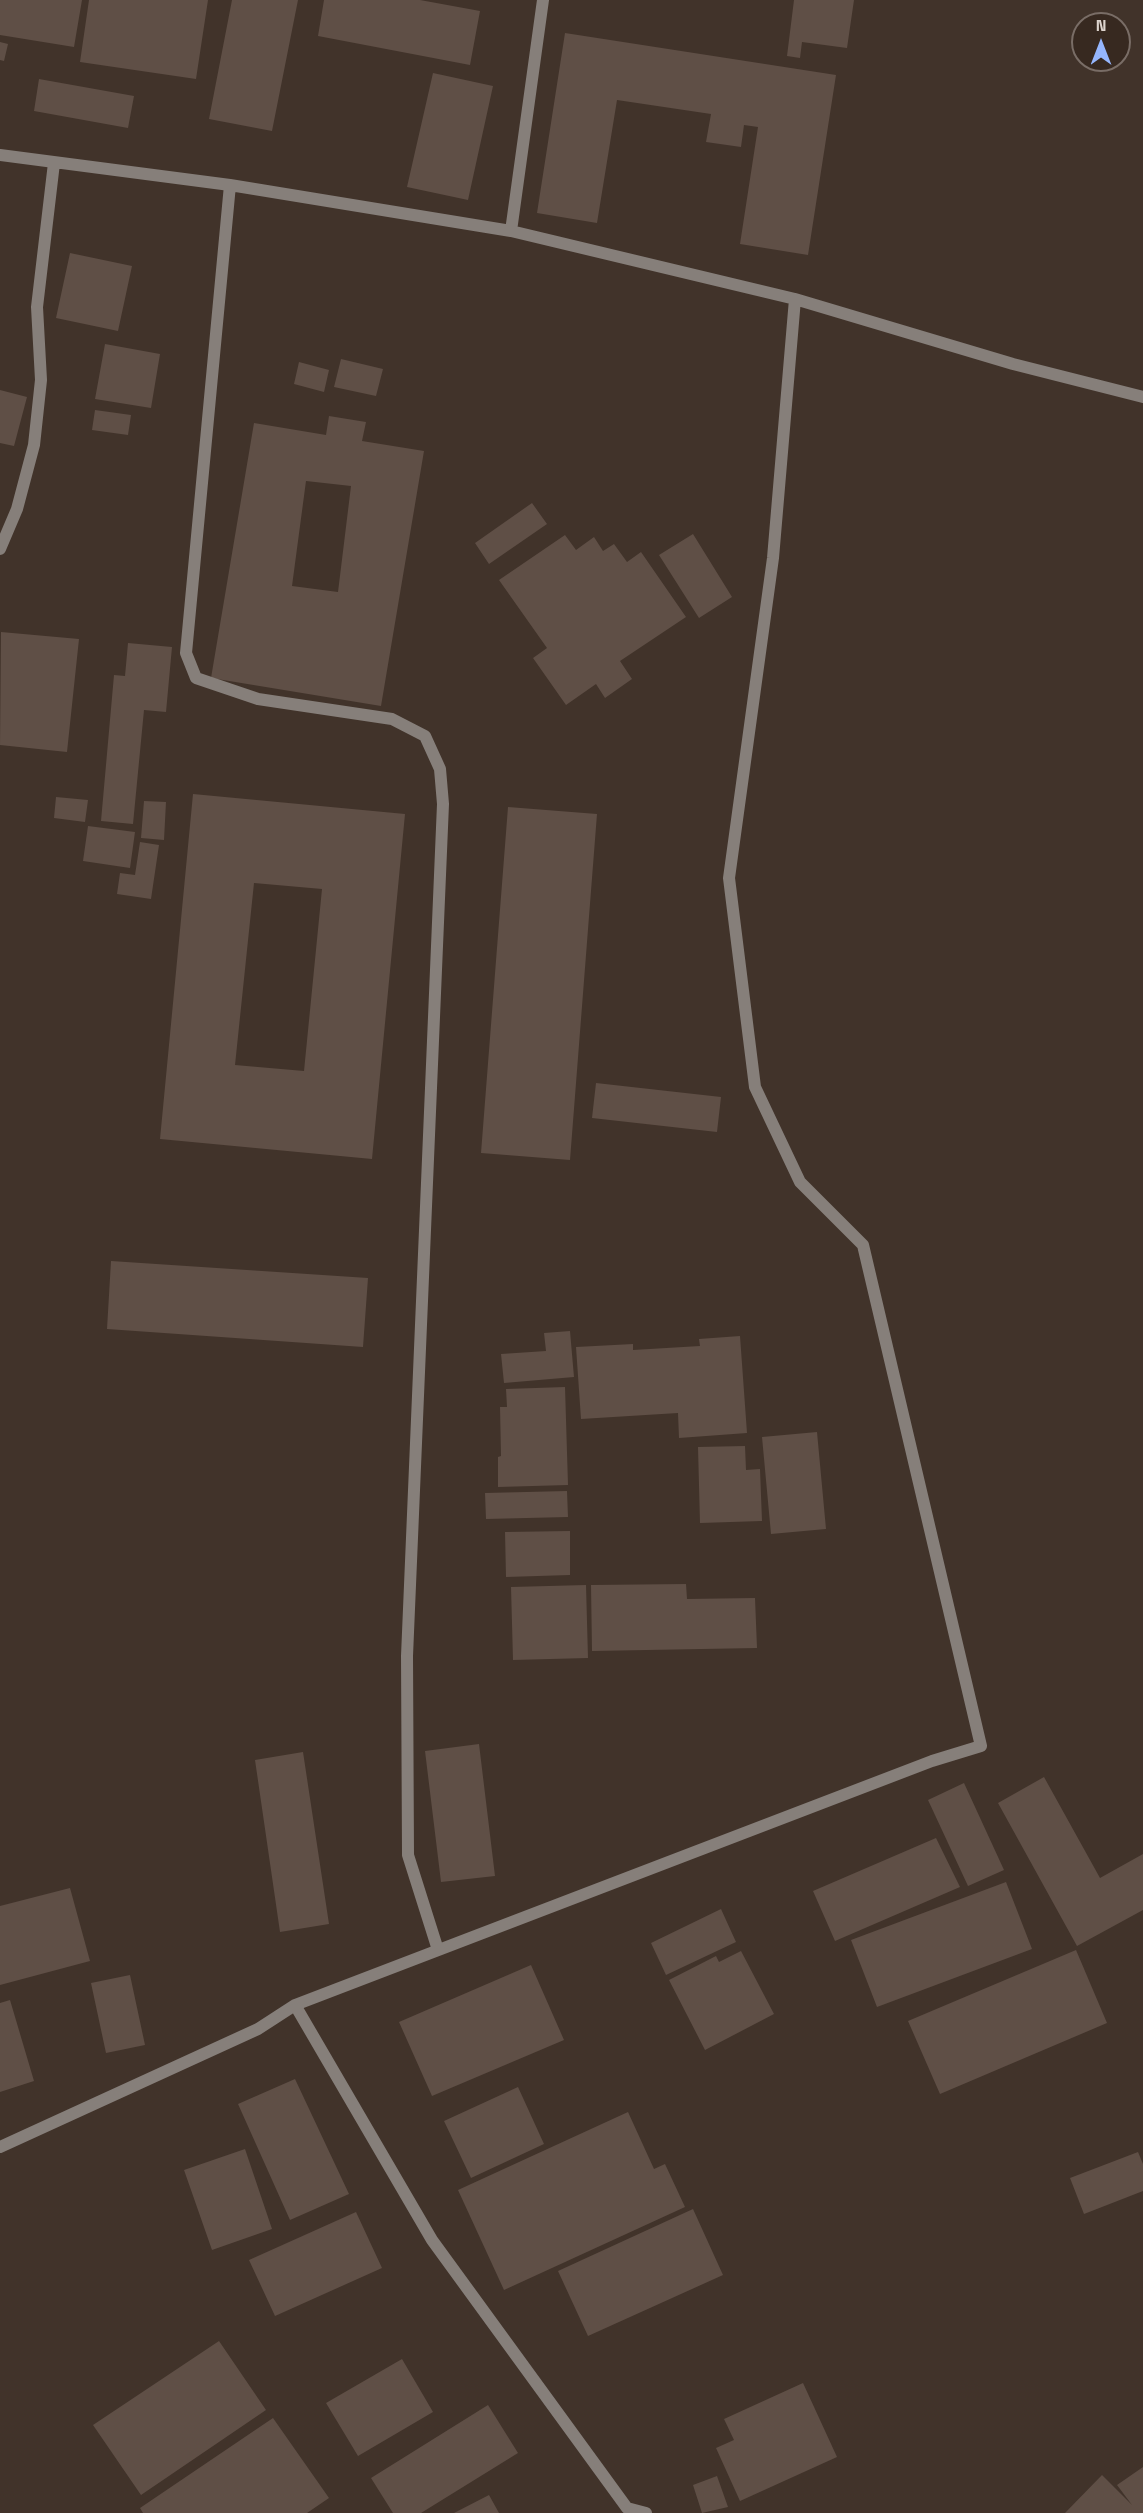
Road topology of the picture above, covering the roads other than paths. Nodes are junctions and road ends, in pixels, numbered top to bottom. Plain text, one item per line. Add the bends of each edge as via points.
1 (543, 0) edge
2 (0, 155) edge
3 (54, 163) junction
4 (230, 185) junction
5 (511, 231) junction
6 (795, 299) junction
7 (1143, 397) edge
8 (0, 549) edge
9 (438, 1950) junction
10 (295, 2005) junction
11 (0, 2147) edge
12 (646, 2513) edge

1 - 5 street
2 - 3 street
3 - 4 street
3 - 8 street via 37,307 40,380 34,445 17,509
4 - 5 street
4 - 9 street via 186,653 196,678 258,699 392,719 425,736 440,769 443,804 407,1656 408,1855
5 - 6 street
6 - 7 street via 1013,364
6 - 9 street via 774,558 729,878 755,1087 800,1182 862,1245 981,1746 932,1761
9 - 10 street
10 - 11 street via 258,2029
10 - 12 street via 432,2240 627,2508

